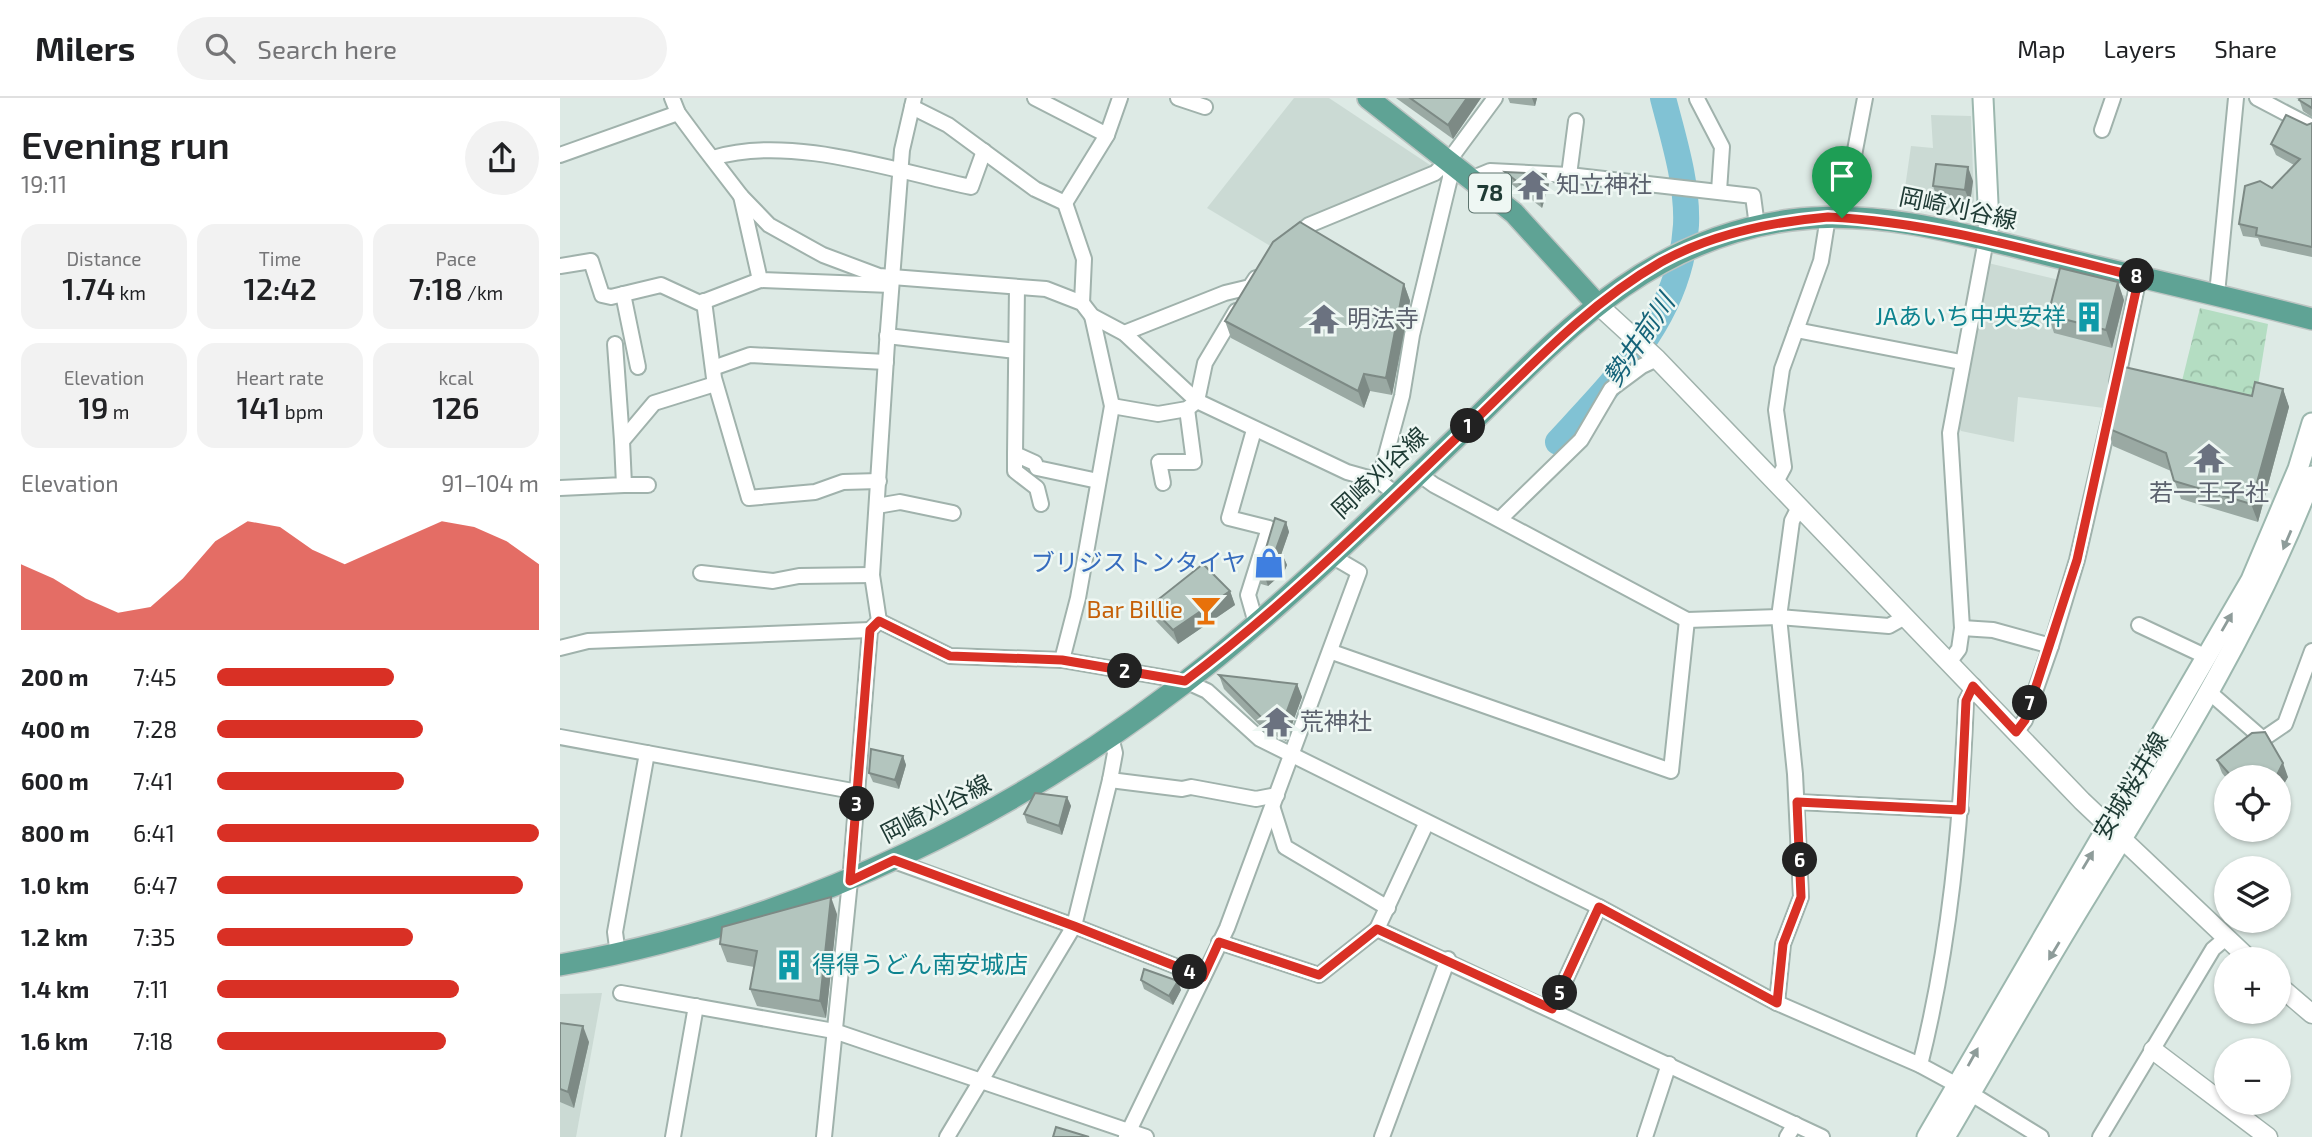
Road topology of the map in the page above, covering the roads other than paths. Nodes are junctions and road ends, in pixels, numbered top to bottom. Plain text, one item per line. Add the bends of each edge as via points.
1 (672, 98) edge
2 (1035, 98) edge
3 (1120, 98) edge
4 (1368, 98) edge
5 (1495, 98) edge
6 (1865, 98) edge
7 (1983, 98) edge
8 (2113, 98) edge
9 (2236, 98) edge
10 (2257, 98) edge
11 (1697, 99) edge
12 (1176, 102) edge
13 (913, 103) edge
14 (1205, 107) dead end
15 (678, 113) junction
16 (1576, 121) dead end
17 (2312, 127) edge
18 (2102, 130) dead end
19 (1107, 135) junction
20 (984, 151) junction
21 (560, 155) edge
22 (713, 158) junction
23 (1450, 159) junction
24 (900, 172) junction
25 (1569, 176) junction
26 (1473, 178) junction
27 (1719, 191) junction
28 (741, 196) junction
29 (1065, 203) junction
30 (1835, 217) junction
31 (1757, 226) junction
32 (1986, 240) junction
33 (1282, 246) edge
34 (1265, 264) edge
35 (560, 266) edge
36 (2139, 277) junction
37 (760, 280) junction
38 (893, 281) junction
39 (1017, 287) junction
40 (1250, 287) junction
41 (623, 294) junction
42 (2217, 295) junction
43 (704, 301) junction
44 (1082, 303) junction
45 (1596, 303) junction
46 (1092, 316) junction
47 (2312, 319) edge
48 (1796, 330) junction
49 (1124, 333) junction
50 (887, 336) junction
51 (615, 344) dead end
52 (1016, 351) junction
53 (1657, 359) junction
54 (886, 362) junction
55 (1961, 362) junction
56 (638, 367) dead end
57 (712, 368) junction
58 (715, 384) junction
59 (1192, 405) junction
60 (1112, 406) junction
61 (2312, 424) edge
62 (1254, 430) junction
63 (622, 441) junction
64 (1015, 454) junction
65 (1419, 474) junction
66 (2312, 476) edge
67 (879, 481) junction
68 (1098, 481) junction
69 (1379, 481) junction
70 (1776, 482) junction
71 (1163, 483) dead end
72 (620, 485) junction
73 (648, 485) dead end
74 (560, 488) edge
75 (1396, 494) junction
76 (1041, 504) dead end
77 (877, 506) junction
78 (1799, 506) junction
79 (953, 513) dead end
80 (1500, 519) junction
81 (1330, 555) junction
82 (701, 573) dead end
83 (872, 576) junction
84 (1779, 617) junction
85 (1905, 617) junction
86 (1687, 620) junction
87 (1256, 623) junction
88 (2139, 625) dead end
89 (874, 626) junction
90 (1962, 628) junction
91 (2051, 646) junction
92 (560, 648) edge
93 (1332, 652) junction
94 (2312, 652) edge
95 (2207, 657) junction
96 (1062, 660) junction
97 (1950, 661) junction
98 (2309, 669) edge
99 (1185, 681) junction
100 (1973, 686) junction
101 (2208, 691) junction
102 (2016, 732) junction
103 (560, 737) edge
104 (1111, 737) junction
105 (647, 753) junction
106 (1292, 756) junction
107 (1110, 780) junction
108 (858, 792) junction
109 (1275, 802) junction
110 (1797, 802) junction
111 (1961, 810) junction
112 (1426, 824) junction
113 (2108, 827) junction
114 (2123, 840) junction
115 (894, 860) junction
116 (850, 881) junction
117 (1599, 907) junction
118 (1388, 908) junction
119 (1074, 926) junction
120 (1377, 929) junction
121 (2226, 938) junction
122 (1219, 942) junction
123 (2236, 947) edge
124 (618, 955) junction
125 (1448, 959) junction
126 (560, 965) edge
127 (1203, 977) junction
128 (621, 993) dead end
129 (2305, 999) edge
130 (1777, 1003) junction
131 (696, 1006) junction
132 (1552, 1009) junction
133 (2312, 1014) edge
134 (834, 1031) junction
135 (2153, 1050) junction
136 (1669, 1065) junction
137 (1920, 1065) junction
138 (981, 1081) junction
139 (1964, 1089) junction
140 (1791, 1131) edge
141 (1127, 1134) edge
142 (673, 1137) edge
143 (824, 1137) edge
144 (947, 1137) edge
145 (1146, 1137) edge
146 (1382, 1137) edge
147 (1645, 1137) edge
148 (1822, 1137) edge
149 (1927, 1137) edge
150 (1945, 1137) edge
151 (2041, 1137) edge
152 (2100, 1137) edge
153 (2268, 1137) edge

1 - 15 street
2 - 19 street
3 - 19 street
4 - 23 main road, 78
5 - 23 street
6 - 30 street
7 - 32 main road
8 - 18 street
9 - 42 street
10 - 17 street
11 - 27 street via 1722,148
12 - 14 street
13 - 20 street
13 - 24 street
15 - 21 street
15 - 22 street
16 - 25 street
19 - 29 street
20 - 24 street via 971,187
20 - 29 street via 1035,189
22 - 24 street via 733,152 826,153
22 - 28 street
23 - 26 main road, 78
23 - 33 street via 1435,173 1309,225
23 - 69 street via 1450,178 1402,396
24 - 38 street
25 - 26 street via 1490,171
25 - 27 street
26 - 45 main road, 78 via 1514,213
27 - 31 street via 1753,197
28 - 37 street
28 - 38 street via 769,225 823,255
29 - 44 street via 1084,259
30 - 31 main road, 岡崎刈谷線
30 - 32 main road, 岡崎刈谷線 via 1884,220
30 - 48 street
31 - 45 main road, 岡崎刈谷線 via 1663,261
32 - 36 main road, 岡崎刈谷線
32 - 55 street
34 - 40 street
35 - 41 street via 591,261 602,295
36 - 42 main road, 岡崎刈谷線
36 - 91 street via 2077,560
37 - 38 street
37 - 43 street
38 - 39 street
38 - 50 street
39 - 44 street via 1046,289
39 - 52 street
40 - 49 street
40 - 59 street via 1205,363
41 - 43 street via 662,285
41 - 56 street
42 - 47 main road, 岡崎刈谷線
43 - 57 street
44 - 46 street
45 - 53 street
45 - 65 main road, 岡崎刈谷線
46 - 49 street
46 - 60 street
48 - 55 street
48 - 70 street via 1782,369 1776,410 1784,467
49 - 59 street
50 - 52 street
50 - 54 street
51 - 63 street
52 - 64 street
53 - 70 street
53 - 80 street via 1611,389 1581,440
54 - 57 street via 751,355
54 - 67 street
55 - 90 street via 1950,463
57 - 58 street
58 - 63 street via 654,403
58 - 67 street via 748,498 815,492 843,482
59 - 60 street via 1158,414
59 - 62 street
59 - 71 street via 1194,462 1159,462
60 - 68 street
95 -> 61 main road, 安城桜井線 via 2251,580 2294,480
62 - 69 street via 1346,472
62 - 87 street via 1229,518 1269,528 1248,596
63 - 72 street via 624,485
64 - 68 street via 1037,468
64 - 76 street via 1015,471 1037,488
65 - 75 main road, 岡崎刈谷線
65 - 80 street
66 -> 101 main road, 安城桜井線 via 2286,544
67 - 77 street
68 - 96 street
69 - 75 street
70 - 78 street
72 - 73 street
72 - 74 street
75 - 81 main road, 岡崎刈谷線
77 - 79 street via 900,502
77 - 83 street
78 - 84 street via 1792,521
78 - 85 street
80 - 86 street
81 - 87 main road, 岡崎刈谷線
81 - 93 street via 1359,572
82 - 83 street via 773,581 799,576
83 - 89 street
84 - 85 street via 1889,626
84 - 86 street
84 - 110 street
85 - 97 street
86 - 93 street via 1671,771
87 - 99 main road, 岡崎刈谷線
88 - 95 street
89 - 92 street via 588,642
89 - 96 street via 950,656
89 - 108 street
90 - 91 street via 1993,630
90 - 97 street via 1959,649
91 - 102 street via 2025,720
93 - 106 street
94 - 98 street
95 - 113 main road, 安城桜井線
96 - 99 street
97 - 100 street
98 - 101 street via 2286,724 2263,739
99 - 104 main road, 岡崎刈谷線
99 - 106 street via 1207,691 1251,733
100 - 102 street
100 - 111 street via 1966,701
101 - 114 main road, 安城桜井線
102 - 113 street
103 - 105 street
104 - 107 street via 1115,753
104 - 115 main road, 岡崎刈谷線 via 1010,801
105 - 108 street
105 - 124 street via 615,932
106 - 109 street
106 - 112 street
107 - 109 street via 1191,787
107 - 119 street
108 - 116 street
109 - 118 street via 1285,847
109 - 122 street
110 - 111 street
110 - 130 street via 1801,897 1783,944
111 - 137 street via 1945,954
112 - 117 street
112 - 118 street
113 - 114 street
139 -> 113 main road, 安城桜井線
114 - 121 street
114 -> 139 main road, 安城桜井線
115 - 116 main road, 岡崎刈谷線
115 - 119 street
116 - 124 main road, 岡崎刈谷線 via 731,923
116 - 134 street
117 - 130 street
117 - 132 street
118 - 120 street
119 - 127 street
119 - 138 street
120 - 122 street via 1319,975
120 - 125 street
121 - 123 street
121 - 135 street via 2213,949
122 - 127 street
124 - 126 main road, 岡崎刈谷線
125 - 132 street
125 - 146 street
127 - 141 street
128 - 131 street
129 - 133 street
130 - 137 street
131 - 134 street
131 - 142 street
132 - 136 street
134 - 138 street
134 - 143 street
135 - 152 street
135 - 153 street
136 - 140 street
136 - 147 street
137 - 139 street
138 - 141 street
138 - 144 street
139 - 149 main road, 安城桜井線
139 - 150 main road, 安城桜井線
139 - 151 street
140 - 148 street
141 - 145 street

